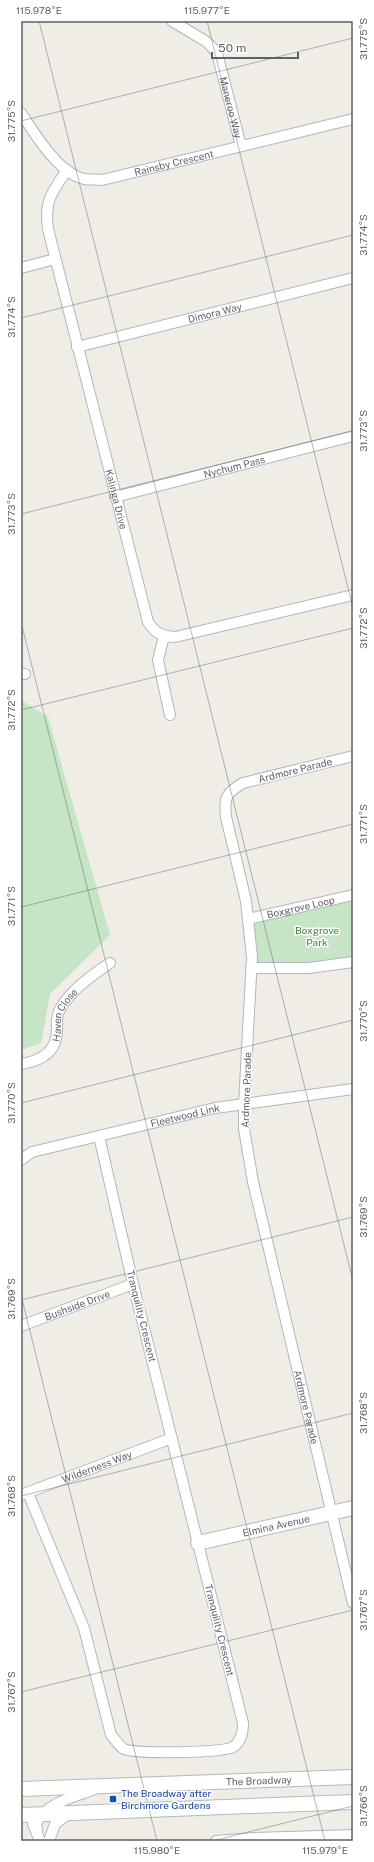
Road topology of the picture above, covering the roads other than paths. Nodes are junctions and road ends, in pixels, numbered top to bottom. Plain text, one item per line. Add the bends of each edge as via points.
1 (172, 21) edge
2 (21, 113) edge
3 (353, 119) edge
4 (241, 146) junction
5 (67, 170) junction
6 (55, 259) junction
7 (21, 268) edge
8 (353, 278) edge
9 (77, 348) junction
10 (353, 436) edge
11 (115, 497) junction
12 (353, 595) edge
13 (164, 636) junction
14 (170, 715) dead end
15 (353, 756) edge
16 (353, 895) edge
17 (248, 919) junction
18 (353, 962) edge
19 (110, 963) dead end
20 (252, 968) junction
21 (21, 1064) edge
22 (353, 1089) edge
23 (244, 1105) junction
24 (99, 1136) junction
25 (21, 1160) edge
26 (134, 1284) junction
27 (21, 1326) edge
28 (172, 1438) junction
29 (25, 1494) edge
30 (353, 1508) edge
31 (331, 1512) junction
32 (198, 1543) junction
33 (353, 1603) edge
34 (353, 1777) edge
35 (101, 1786) junction
36 (21, 1789) edge
37 (353, 1802) edge
38 (21, 1805) edge
39 (21, 1815) edge
40 (50, 1815) junction
41 (37, 1830) junction
42 (353, 1835) edge
43 (333, 1838) edge
44 (40, 1841) edge
45 (49, 1841) edge
46 (216, 1841) edge

1 - 4 street, Maneroo Way via 207,42 217,53
2 - 5 street, Rainsby Crescent via 47,151
3 - 4 street, Rainsby Crescent
4 - 5 street, Rainsby Crescent via 102,180 83,179
5 - 6 street, Kalinga Drive via 51,194 46,213
6 - 7 street
6 - 9 street, Kalinga Drive
8 - 9 street, Dimora Way
9 - 11 street, Kalinga Drive
10 - 11 street, Nychum Pass
11 - 13 street, Kalinga Drive via 148,622 155,632
12 - 13 street via 174,637
13 - 14 street via 158,660
15 - 17 street, Ardmore Parade via 243,784 230,791 225,803 226,817
16 - 17 street, Boxgrove Loop
17 - 20 street, Ardmore Parade
18 - 20 street via 309,968
19 - 21 street, Haven Close via 85,980 60,1009 57,1017 57,1040 53,1048 44,1057
20 - 23 street, Ardmore Parade
22 - 23 street, Fleetwood Link
23 - 24 street, Fleetwood Link via 215,1108
23 - 31 street, Ardmore Parade via 244,1129 253,1182
24 - 25 street, Fleetwood Link via 32,1152
24 - 26 street, Tranquility Crescent
26 - 27 street, Bushside Drive
26 - 28 street, Tranquility Crescent
28 - 29 street, Wilderness Way
28 - 32 street, Tranquility Crescent
29 - 32 street, Tranquility Crescent via 84,1628 111,1736 124,1748 139,1752 216,1751 233,1747 243,1735 243,1723
30 - 31 main road, Elmina Avenue
31 - 32 main road, Elmina Avenue
31 - 33 street, Ardmore Parade
34 - 35 main road, The Broadway
35 - 36 main road, The Broadway
35 - 40 street
37 - 40 main road
38 - 40 main road via 43,1805
39 - 40 main road
39 - 41 street via 30,1820
40 - 41 street via 36,1822
40 - 45 street
41 - 44 street
42 - 43 street
43 - 46 street

